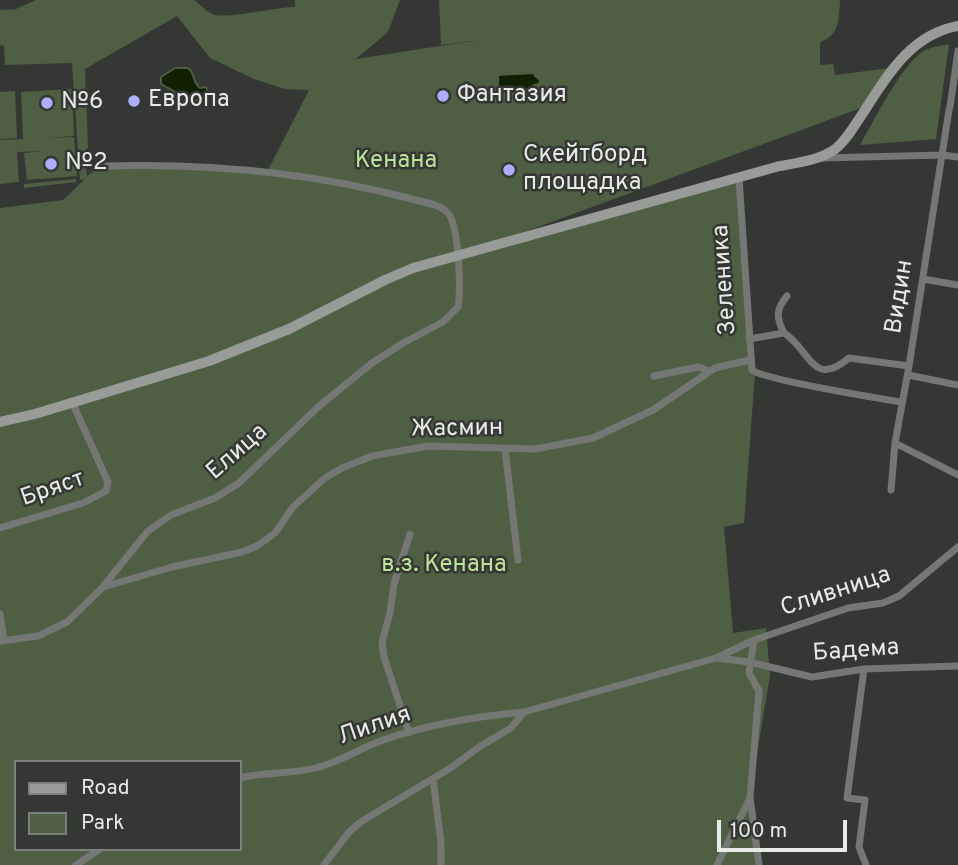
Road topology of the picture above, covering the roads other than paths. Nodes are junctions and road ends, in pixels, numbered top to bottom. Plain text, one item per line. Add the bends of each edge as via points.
1 (958, 26) edge
2 (958, 51) edge
3 (949, 110) junction
4 (958, 116) edge
5 (942, 155) junction
6 (818, 158) junction
7 (958, 158) edge
8 (102, 166) dead end
9 (739, 178) junction
10 (458, 256) junction
11 (923, 279) junction
12 (958, 285) edge
13 (788, 296) dead end
14 (784, 333) junction
15 (749, 339) junction
16 (750, 360) junction
17 (909, 371) junction
18 (710, 372) junction
19 (654, 376) dead end
20 (958, 384) edge
21 (72, 402) junction
22 (901, 402) junction
23 (0, 422) edge
24 (895, 443) junction
25 (505, 449) junction
26 (958, 475) edge
27 (891, 490) dead end
28 (0, 528) edge
29 (410, 534) dead end
30 (958, 547) edge
31 (518, 560) dead end
32 (101, 589) junction
33 (0, 614) edge
34 (754, 640) junction
35 (2, 641) edge
36 (716, 657) junction
37 (749, 662) junction
38 (958, 666) edge
39 (864, 669) junction
40 (524, 712) junction
41 (409, 733) junction
42 (242, 778) edge
43 (432, 779) junction
44 (750, 797) junction
45 (97, 851) edge
46 (76, 865) edge
47 (324, 865) edge
48 (441, 865) edge
49 (717, 865) edge
50 (759, 865) edge
51 (866, 865) edge

1 - 6 main road via 915,44 847,137
2 - 3 street, Видин
3 - 4 street
3 - 5 street, Видин
5 - 6 street
5 - 7 street
5 - 11 street, Видин
6 - 9 main road
8 - 10 street, Елица via 148,164 268,172 391,194 446,211 454,225
9 - 10 main road
9 - 15 street, Зеленика
10 - 21 main road via 385,280 235,352
10 - 32 street, Елица via 459,301 451,316 372,363 310,414 239,483 148,531
11 - 12 street
11 - 17 street, Видин
13 - 14 street via 779,306 777,321
14 - 15 street
14 - 17 street via 823,370 836,369 849,358
15 - 16 street, Зеленика
16 - 18 street, Жасмин
16 - 22 street, Зеленика via 752,370 760,374
17 - 20 street
17 - 22 street, Видин
18 - 19 street via 698,367
18 - 25 street, Жасмин via 653,410 593,438 535,449
21 - 23 main road
21 - 28 street, Бряст via 108,482 106,491 83,503
22 - 24 street, Видин
24 - 26 street
24 - 27 street, Видин
25 - 31 street
25 - 32 street, Жасмин via 428,446 372,456 325,478 298,502 275,533 257,546
29 - 41 street via 382,642
30 - 34 street, Сливница via 900,596 848,608
32 - 35 street, Елица via 62,626 37,636
33 - 35 street
34 - 36 street, Сливница
34 - 37 street
36 - 37 street, Бадема
36 - 40 street, Сливница
37 - 39 street, Бадема via 812,677
37 - 44 street via 748,673 759,691
38 - 39 street, Бадема
39 - 51 street via 847,798 865,800 859,847
40 - 41 street, Лилия
40 - 43 street via 511,727
41 - 42 street, Лилия via 321,767
43 - 47 street via 362,821
43 - 48 street
44 - 49 street
44 - 50 street
45 - 46 street

